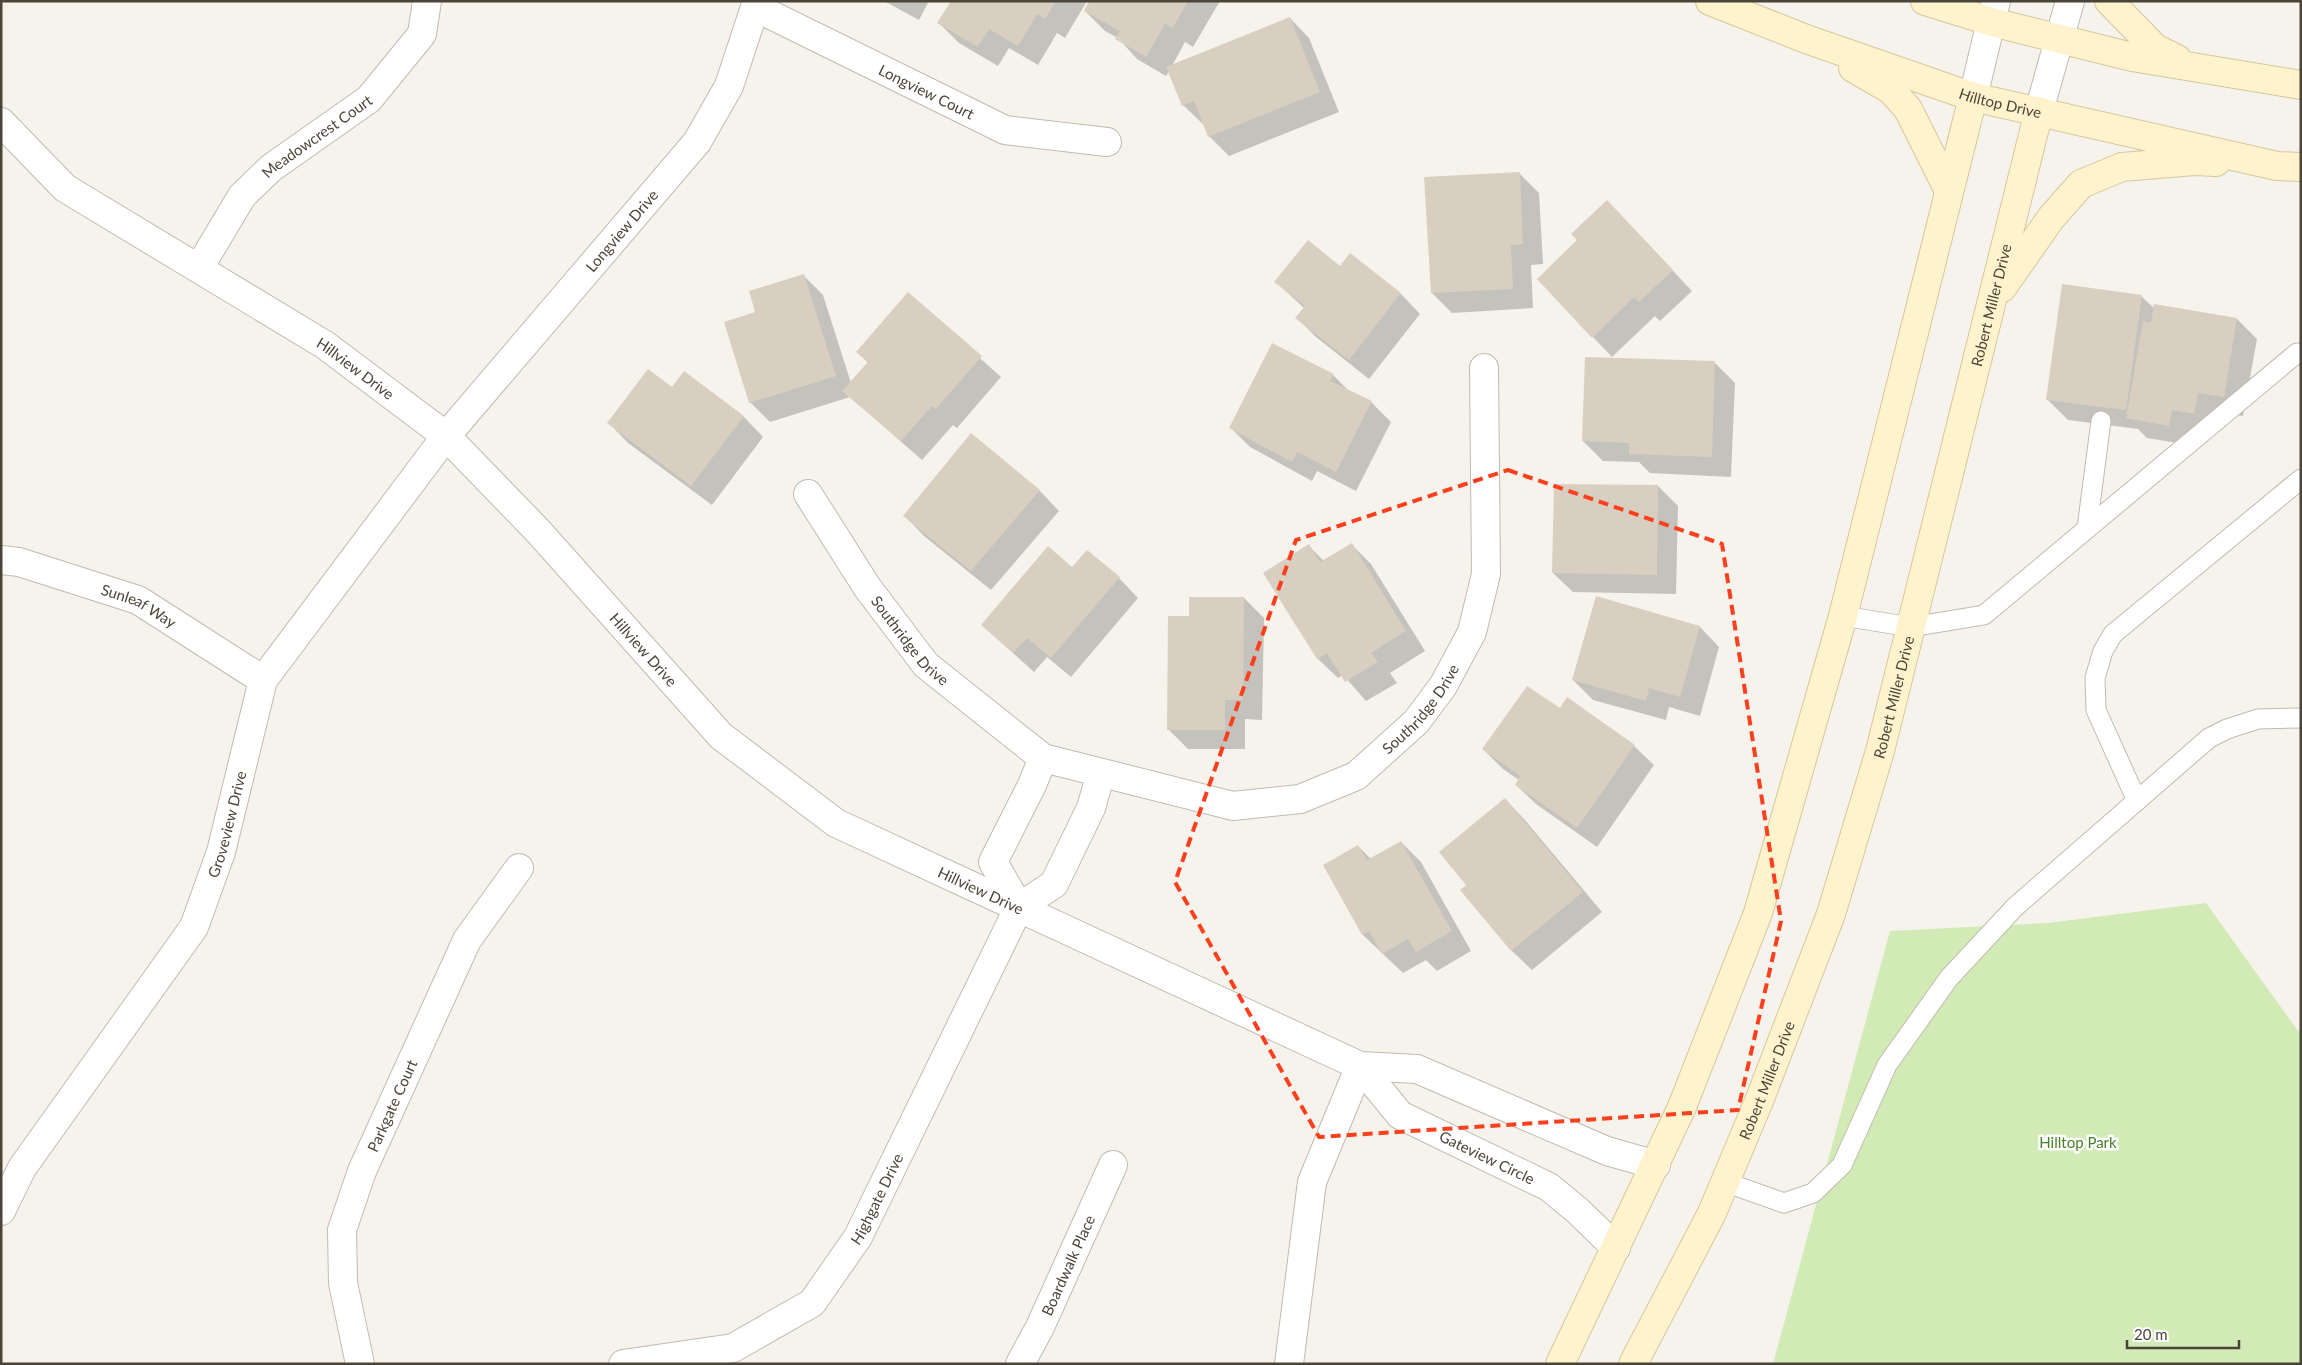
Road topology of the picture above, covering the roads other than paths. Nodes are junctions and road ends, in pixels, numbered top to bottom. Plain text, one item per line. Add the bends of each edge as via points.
1 (427, 1) edge
2 (1710, 1) edge
3 (1925, 1) edge
4 (2070, 1) edge
5 (2109, 1) edge
6 (757, 4) edge
7 (1994, 12) edge
8 (1806, 39) junction
9 (2059, 40) junction
10 (2197, 69) junction
11 (2301, 86) edge
12 (1973, 97) junction
13 (2039, 111) junction
14 (1, 122) edge
15 (1106, 142) dead end
16 (2289, 166) edge
17 (1949, 191) junction
18 (199, 268) junction
19 (1992, 301) junction
20 (2297, 353) dead end
21 (1484, 368) dead end
22 (2101, 420) dead end
23 (446, 436) junction
24 (2301, 479) edge
25 (808, 494) dead end
26 (2087, 528) junction
27 (1, 560) edge
28 (1843, 616) junction
29 (1911, 627) junction
30 (263, 680) junction
31 (2301, 718) edge
32 (1043, 758) junction
33 (1101, 772) junction
34 (2136, 801) junction
35 (519, 868) dead end
36 (1019, 907) junction
37 (1360, 1066) junction
38 (1113, 1165) dead end
39 (1656, 1165) junction
40 (1725, 1182) junction
41 (1, 1211) edge
42 (1616, 1248) junction
43 (736, 1356) edge
44 (360, 1364) edge
45 (623, 1364) edge
46 (1020, 1364) edge
47 (1289, 1364) edge
48 (1560, 1364) edge
49 (1633, 1364) edge

1 - 18 street, Meadowcrest Court via 422,34 369,98 271,168 242,196
2 - 8 main road, Hilltop Drive
3 - 7 main road
4 - 9 street, Robert Miller Drive
5 - 10 main road via 2155,48
6 - 15 street, Longview Court via 1006,130
6 - 23 street, Longview Drive via 729,86 697,142
7 - 9 main road
7 - 12 street
8 - 12 main road, Hilltop Drive
8 - 17 main road via 1891,90 1908,109
9 - 10 main road
9 - 13 street, Robert Miller Drive
10 - 11 main road
12 - 13 main road, Hilltop Drive
12 - 17 main road
13 - 16 main road, Hilltop Drive
13 - 19 main road, Robert Miller Drive
14 - 18 street, Hillview Drive via 65,188
16 - 19 main road via 2194,161 2131,166 2081,184 2051,218
17 - 28 main road
18 - 23 street, Hillview Drive via 324,344
19 - 29 main road, Robert Miller Drive
20 - 26 lane
21 - 33 street, Southridge Drive via 1486,574 1472,632 1443,686 1416,722 1356,776 1300,799 1233,806
22 - 26 lane
23 - 30 street, Groveview Drive
23 - 36 street, Hillview Drive via 538,531 721,736 836,823
24 - 34 lane via 2114,634 2103,652 2095,678 2096,710
25 - 32 street, Southridge Drive via 867,587 926,665
26 - 29 lane via 1984,615
27 - 30 street, Sunleaf Way via 19,562 138,600
28 - 29 lane
28 - 39 main road via 1758,913
29 - 40 main road, Robert Miller Drive via 1880,751 1831,914
30 - 41 street, Groveview Drive via 221,852 194,927 22,1168
31 - 34 lane via 2258,719 2209,738
32 - 33 street, Southridge Drive
32 - 36 street via 993,862
33 - 36 street via 1091,808 1054,884
34 - 40 lane via 2015,908 1949,978 1886,1065 1842,1165 1813,1193 1784,1203
35 - 44 street, Parkgate Court via 467,940 362,1171 342,1230 343,1283
36 - 37 street, Hillview Drive
36 - 43 street, Highgate Drive via 858,1237 812,1303
37 - 39 street via 1416,1069 1607,1151
37 - 42 street, Gateview Circle via 1400,1115 1548,1187
37 - 47 street via 1312,1182
38 - 46 street, Boardwalk Place
39 - 42 main road
40 - 49 main road, Robert Miller Drive
42 - 48 main road
43 - 45 street, Highgate Drive

